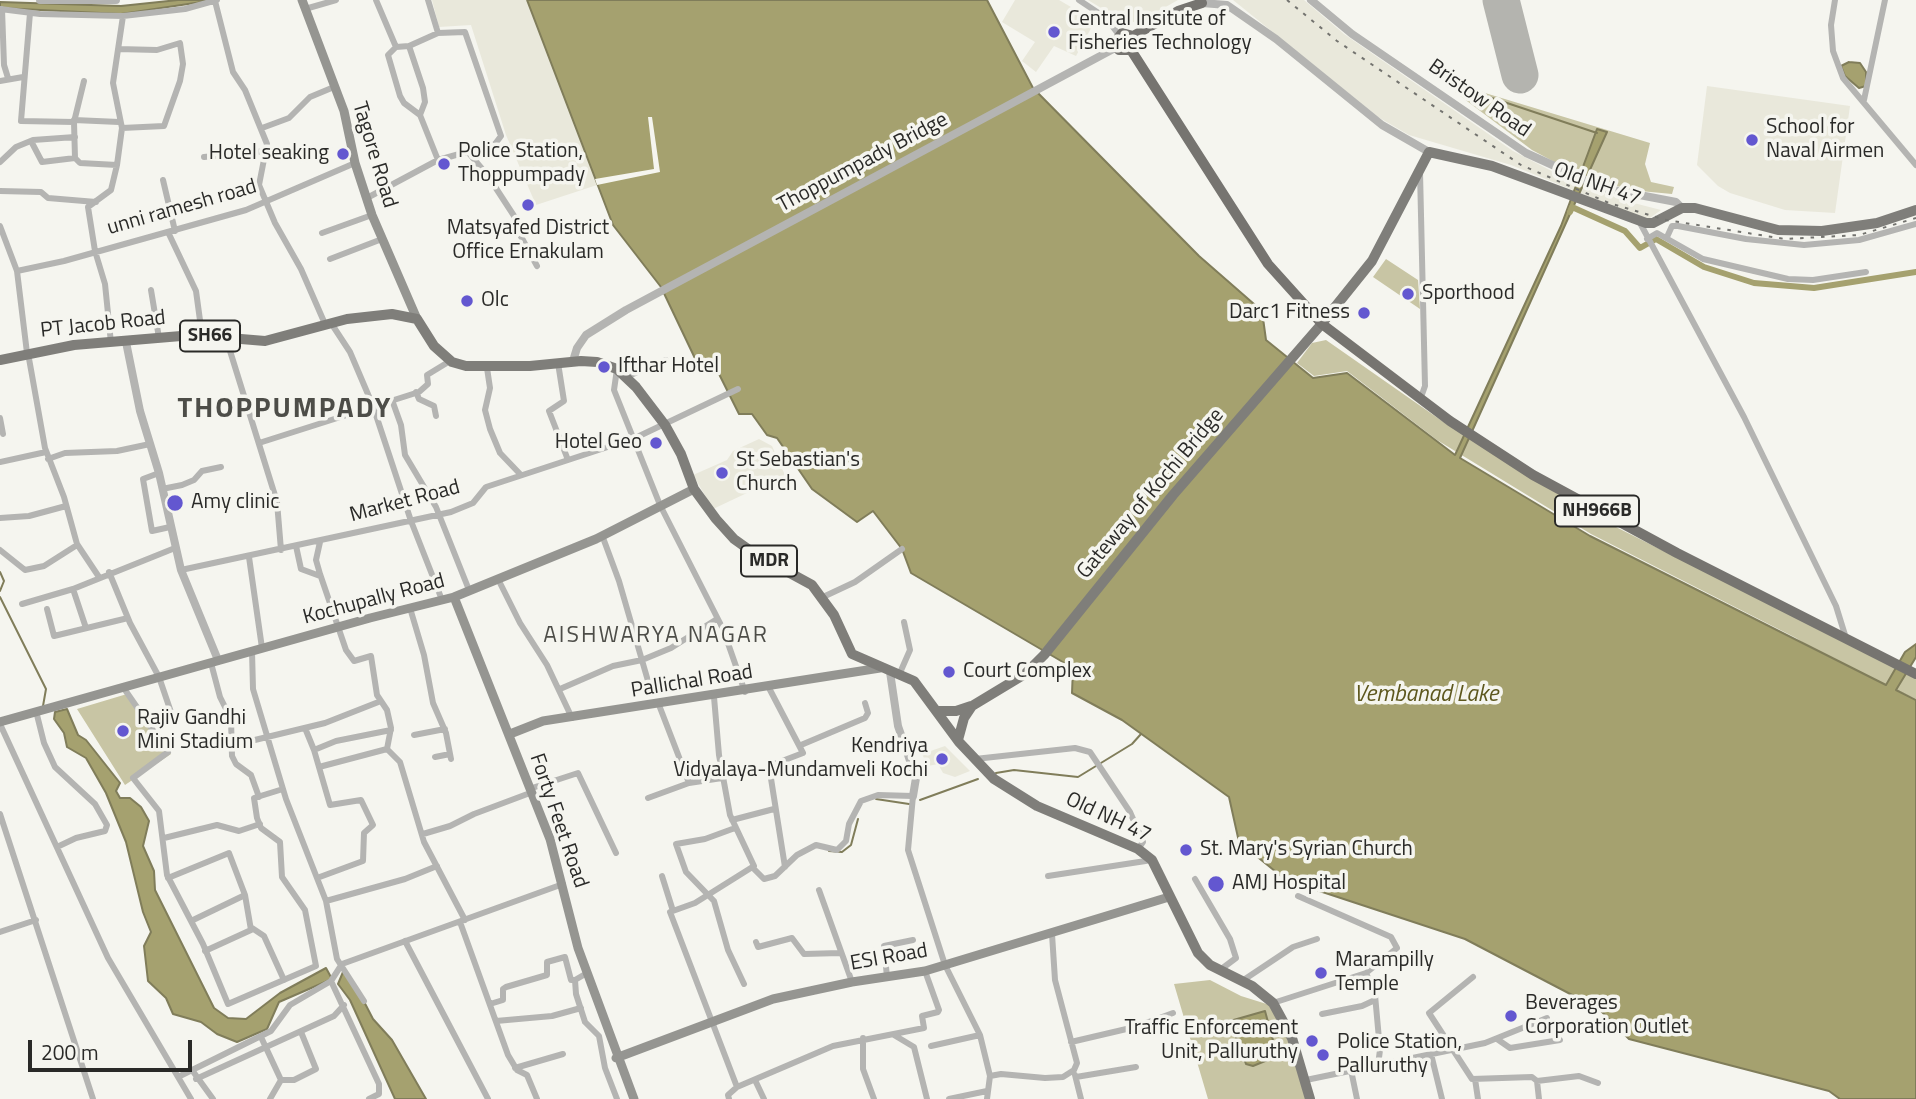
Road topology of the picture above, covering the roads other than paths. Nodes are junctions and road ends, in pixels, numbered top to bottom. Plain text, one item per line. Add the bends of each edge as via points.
1 (40, 0) edge
2 (116, 0) edge
3 (216, 0) edge
4 (336, 0) edge
5 (376, 0) edge
6 (428, 0) edge
7 (1079, 0) edge
8 (1311, 0) edge
9 (1835, 0) edge
10 (1885, 0) edge
11 (1200, 2) edge
12 (304, 5) edge
13 (1, 9) edge
14 (30, 12) junction
15 (123, 16) junction
16 (438, 33) junction
17 (1119, 35) junction
18 (1133, 36) junction
19 (409, 46) junction
20 (396, 47) junction
21 (1117, 47) junction
22 (118, 49) junction
23 (1131, 50) junction
24 (2, 65) edge
25 (23, 77) junction
26 (8, 78) junction
27 (0, 81) edge
28 (84, 81) dead end
29 (334, 88) junction
30 (1864, 100) junction
31 (420, 115) junction
32 (74, 121) junction
33 (120, 125) junction
34 (262, 128) junction
35 (75, 137) junction
36 (31, 141) junction
37 (264, 151) junction
38 (468, 152) junction
39 (1429, 152) junction
40 (204, 157) dead end
41 (75, 158) junction
42 (438, 160) junction
43 (0, 162) edge
44 (355, 163) junction
45 (117, 165) junction
46 (1916, 165) edge
47 (1420, 172) junction
48 (163, 180) dead end
49 (259, 185) junction
50 (240, 186) dead end
51 (0, 191) edge
52 (367, 198) junction
53 (96, 202) junction
54 (267, 202) junction
55 (1682, 208) junction
56 (1916, 210) edge
57 (372, 215) junction
58 (1639, 221) junction
59 (1916, 224) edge
60 (0, 226) edge
61 (171, 231) junction
62 (322, 233) dead end
63 (1667, 237) junction
64 (382, 239) junction
65 (1647, 239) junction
66 (95, 251) junction
67 (330, 259) dead end
68 (537, 266) dead end
69 (17, 271) junction
70 (1866, 272) dead end
71 (151, 290) dead end
72 (416, 319) junction
73 (328, 324) junction
74 (1322, 324) junction
75 (202, 335) junction
76 (159, 338) junction
77 (226, 338) junction
78 (127, 342) junction
79 (111, 343) junction
80 (27, 353) junction
81 (0, 360) edge
82 (450, 360) junction
83 (666, 360) dead end
84 (573, 361) junction
85 (558, 363) junction
86 (487, 368) junction
87 (617, 369) junction
88 (626, 377) junction
89 (738, 389) dead end
90 (416, 392) junction
91 (392, 400) junction
92 (1420, 400) junction
93 (373, 406) junction
94 (436, 416) dead end
95 (0, 418) edge
96 (664, 425) junction
97 (3, 434) dead end
98 (635, 438) junction
99 (259, 443) junction
100 (150, 444) junction
101 (47, 455) junction
102 (568, 460) junction
103 (0, 462) edge
104 (221, 467) dead end
105 (159, 473) junction
106 (521, 475) junction
107 (162, 489) junction
108 (694, 489) junction
109 (660, 505) junction
110 (66, 506) junction
111 (439, 515) junction
112 (0, 518) edge
113 (411, 521) junction
114 (170, 527) junction
115 (601, 536) junction
116 (320, 542) junction
117 (78, 545) junction
118 (296, 547) junction
119 (175, 548) junction
120 (902, 549) dead end
121 (0, 550) edge
122 (281, 550) junction
123 (248, 557) junction
124 (181, 570) junction
125 (109, 572) junction
126 (320, 576) junction
127 (99, 577) junction
128 (498, 579) junction
129 (73, 589) junction
130 (469, 590) junction
131 (454, 597) junction
132 (822, 597) junction
133 (442, 600) junction
134 (22, 604) dead end
135 (410, 608) junction
136 (47, 609) dead end
137 (128, 618) junction
138 (717, 619) junction
139 (904, 622) dead end
140 (340, 626) junction
141 (86, 628) junction
142 (1845, 635) junction
143 (262, 648) junction
144 (252, 651) junction
145 (642, 660) junction
146 (215, 661) junction
147 (890, 672) junction
148 (1914, 673) edge
149 (159, 677) junction
150 (648, 681) dead end
151 (123, 687) junction
152 (769, 688) junction
153 (559, 689) junction
154 (745, 692) junction
155 (713, 696) junction
156 (381, 701) junction
157 (865, 703) dead end
158 (659, 705) junction
159 (972, 706) junction
160 (36, 711) junction
161 (938, 711) junction
162 (572, 718) junction
163 (174, 721) dead end
164 (0, 723) edge
165 (948, 725) junction
166 (306, 728) junction
167 (445, 729) junction
168 (391, 730) junction
169 (510, 734) junction
170 (268, 736) junction
171 (414, 736) dead end
172 (958, 740) junction
173 (801, 745) junction
174 (230, 746) junction
175 (387, 749) junction
176 (314, 750) junction
177 (435, 757) dead end
178 (975, 759) junction
179 (319, 767) junction
180 (722, 778) junction
181 (689, 783) junction
182 (283, 789) junction
183 (530, 791) junction
184 (259, 797) junction
185 (648, 798) dead end
186 (913, 801) junction
187 (774, 809) junction
188 (0, 814) edge
189 (732, 820) junction
190 (260, 824) junction
191 (736, 828) junction
192 (423, 834) junction
193 (164, 838) junction
194 (57, 847) junction
195 (1138, 849) junction
196 (616, 853) dead end
197 (1152, 860) junction
198 (437, 866) junction
199 (752, 867) junction
200 (785, 867) junction
201 (662, 876) dead end
202 (1048, 876) dead end
203 (169, 878) junction
204 (317, 878) junction
205 (1195, 879) dead end
206 (563, 884) junction
207 (819, 890) dead end
208 (245, 895) junction
209 (707, 895) junction
210 (1298, 896) dead end
211 (1169, 897) junction
212 (326, 901) junction
213 (673, 911) junction
214 (36, 920) junction
215 (462, 921) junction
216 (191, 922) junction
217 (252, 928) junction
218 (0, 932) edge
219 (1052, 934) junction
220 (1317, 939) dead end
221 (913, 940) dead end
222 (405, 942) junction
223 (756, 942) dead end
224 (205, 951) junction
225 (840, 953) junction
226 (945, 965) junction
227 (341, 966) junction
228 (1220, 970) junction
229 (925, 971) junction
230 (587, 973) junction
231 (1366, 973) junction
232 (887, 977) junction
233 (1473, 977) dead end
234 (332, 979) junction
235 (284, 980) junction
236 (575, 980) junction
237 (1242, 981) junction
238 (852, 982) junction
239 (744, 984) dead end
240 (364, 1000) dead end
241 (1376, 1000) junction
242 (1273, 1003) junction
243 (490, 1004) junction
244 (344, 1005) junction
245 (580, 1008) junction
246 (1173, 1013) dead end
247 (1322, 1014) dead end
248 (1547, 1018) dead end
249 (496, 1021) junction
250 (710, 1022) junction
251 (301, 1031) junction
252 (894, 1035) junction
253 (980, 1035) junction
254 (261, 1037) junction
255 (863, 1038) junction
256 (1497, 1039) junction
257 (1560, 1040) dead end
258 (1071, 1042) junction
259 (932, 1046) dead end
260 (265, 1047) junction
261 (1451, 1050) junction
262 (564, 1054) dead end
263 (1431, 1054) junction
264 (616, 1058) junction
265 (1378, 1065) junction
266 (1136, 1067) dead end
267 (515, 1068) junction
268 (192, 1070) junction
269 (1351, 1070) junction
270 (1075, 1073) junction
271 (990, 1076) junction
272 (178, 1077) junction
273 (196, 1079) junction
274 (1475, 1079) junction
275 (281, 1080) junction
276 (755, 1080) junction
277 (1306, 1080) junction
278 (1537, 1081) junction
279 (1598, 1083) dead end
280 (737, 1087) junction
281 (987, 1095) edge
282 (93, 1099) edge
283 (191, 1099) edge
284 (213, 1099) edge
285 (270, 1099) edge
286 (369, 1099) edge
287 (488, 1099) edge
288 (537, 1099) edge
289 (617, 1099) edge
290 (634, 1099) edge
291 (729, 1099) edge
292 (764, 1099) edge
293 (874, 1099) edge
294 (927, 1099) edge
295 (949, 1099) edge
296 (1081, 1099) edge
297 (1310, 1099) edge
298 (1357, 1099) edge
299 (1442, 1099) edge
300 (1478, 1099) edge
301 (1539, 1099) edge

1 - 2 street
3 - 15 street via 185,9
3 - 34 street via 233,72
4 - 12 street
5 - 20 street
6 - 16 street
7 - 17 street via 1106,18
8 - 55 street, Bristow Road via 1352,34 1526,153 1577,178 1626,194 1676,202
9 - 30 street via 1831,24 1835,60 1843,78
10 - 30 street
11 - 18 highway, Old NH 47
11 - 39 street, Old NH 47 via 1227,5 1276,38 1382,125
12 - 29 main road, Tagore Road
13 - 14 street
13 - 24 street
14 - 15 street
14 - 25 street
15 - 22 street
16 - 19 street
16 - 38 street via 465,32 501,136 495,144
17 - 18 highway
17 - 21 highway
18 - 23 highway
19 - 20 street
19 - 31 street via 423,88 425,102
20 - 31 street via 388,55 400,96
21 - 23 highway
21 - 84 street, Thoppumpady Bridge via 626,310 586,335
22 - 33 street via 113,83
22 - 33 street via 157,50 180,43 183,64 164,125
23 - 74 highway, NH966B via 1268,264
24 - 26 street
25 - 26 street
25 - 32 street via 21,121
26 - 27 street
28 - 32 street
29 - 34 street via 310,97 289,118
29 - 44 main road, Tagore Road
30 - 46 street
31 - 42 street
32 - 33 street
32 - 35 street
33 - 45 street
34 - 37 street via 267,144
35 - 36 street
35 - 41 street
36 - 41 street via 42,162
36 - 43 street
37 - 40 street
37 - 49 street
38 - 42 street
38 - 68 street via 518,222 518,232
39 - 47 main road
39 - 58 main road, Old NH 47 via 1492,166
41 - 45 street via 80,163
42 - 52 street
44 - 52 main road, Tagore Road
44 - 54 street, unni ramesh road
45 - 53 street via 111,190
47 - 74 main road via 1372,261
47 - 92 street via 1425,386
48 - 61 street
49 - 50 street
49 - 54 street
51 - 53 street via 41,192 48,198
52 - 57 main road, Tagore Road
53 - 66 street via 88,207
54 - 61 street, unni ramesh road
54 - 73 street
55 - 56 main road via 1803,232 1856,227
55 - 58 main road, Old NH 47 via 1653,223
57 - 62 street
57 - 64 main road, Tagore Road
58 - 65 street
59 - 63 street via 1859,240 1804,245 1678,226 1672,226
60 - 69 street
61 - 66 street, unni ramesh road
61 - 75 street via 197,291
63 - 65 street via 1657,233
63 - 70 street via 1703,259 1767,276 1813,281
64 - 67 street
64 - 72 main road, Tagore Road
65 - 142 street via 1744,417 1836,606
66 - 69 street, unni ramesh road
66 - 79 street via 105,284
69 - 80 street
71 - 76 street
72 - 73 main road, PT Jacob Road / SH66 via 392,314
72 - 82 main road
73 - 77 main road, PT Jacob Road / SH66 via 265,341
73 - 93 street via 350,352
74 - 92 highway, NH966B
74 - 159 main road, Gateway of Kochi Bridge via 1173,495 1044,655 1025,674
75 - 76 main road, PT Jacob Road / SH66
75 - 77 main road, PT Jacob Road / SH66
76 - 78 main road, PT Jacob Road / SH66
77 - 99 street
78 - 79 main road, PT Jacob Road / SH66
78 - 100 street
79 - 80 main road, PT Jacob Road / SH66
80 - 81 main road, PT Jacob Road / SH66
80 - 101 street
82 - 86 main road, MDR
82 - 90 street via 427,375 428,384
83 - 88 street
84 - 85 main road, MDR
84 - 87 main road, MDR
85 - 86 main road, MDR
85 - 102 street via 564,401 549,411
86 - 106 street via 490,388 485,410 490,429 500,453
87 - 88 main road, MDR
87 - 98 street via 614,390
88 - 96 main road, MDR
89 - 96 street, Market Road
90 - 91 street
90 - 94 street via 419,399 434,406
91 - 93 street
91 - 111 street via 405,455
92 - 142 highway, NH966B via 1587,506
93 - 99 street
93 - 113 street
95 - 97 street
96 - 98 street, Market Road
96 - 108 main road, MDR
98 - 102 street, Market Road
98 - 109 street
99 - 122 street via 276,502
100 - 101 street
100 - 105 street
101 - 103 street
101 - 110 street
102 - 106 street, Market Road
104 - 107 street
105 - 107 street
105 - 114 street via 143,479 152,531
106 - 111 street, Market Road via 486,487 473,503
107 - 114 street
108 - 109 main road, Kochupally Road
108 - 132 main road, MDR via 734,539 812,585
109 - 115 main road, Kochupally Road
109 - 138 street
110 - 112 street
110 - 117 street
111 - 113 street, Market Road
111 - 130 street
113 - 116 street, Market Road
113 - 133 street
114 - 119 street
115 - 128 main road, Kochupally Road
115 - 145 street
116 - 118 street, Market Road
116 - 126 street via 316,560
117 - 121 street via 44,566 25,570
117 - 127 street
118 - 122 street, Market Road
118 - 126 street via 301,569
119 - 124 street
119 - 125 street
120 - 132 street via 855,582
122 - 123 street, Market Road
123 - 124 street, Market Road
123 - 143 street
124 - 146 street
125 - 127 street
125 - 137 street
126 - 140 street
127 - 129 street
128 - 130 main road, Kochupally Road
128 - 153 street
129 - 134 street
129 - 141 street
130 - 131 main road, Kochupally Road
131 - 133 main road, Kochupally Road
131 - 169 main road, Forty Feet Road
132 - 147 main road, MDR via 852,654
133 - 135 main road, Kochupally Road
135 - 140 main road, Kochupally Road
135 - 167 street via 433,704
136 - 141 street via 54,636
137 - 141 street
137 - 149 street
138 - 145 street
138 - 154 street
139 - 147 street via 910,650
140 - 143 main road, Kochupally Road
140 - 156 street via 354,661 371,656
142 - 148 highway, NH966B
143 - 144 main road, Kochupally Road
144 - 146 main road, Kochupally Road
144 - 170 street via 253,689
145 - 150 street
145 - 153 street via 613,666
146 - 149 main road, Kochupally Road
146 - 174 street via 220,696 230,719
147 - 152 main road, Pallichal Road
147 - 161 main road, MDR via 914,681
147 - 186 street via 898,726 916,778
149 - 151 main road, Kochupally Road
149 - 163 street
151 - 160 main road, Kochupally Road
151 - 193 street via 168,752 132,778 159,811
152 - 154 main road, Pallichal Road
152 - 173 street
153 - 162 street
154 - 155 main road, Pallichal Road
155 - 158 main road, Pallichal Road
155 - 180 street
156 - 166 street
156 - 168 street
157 - 173 street via 865,718
158 - 162 main road, Pallichal Road
158 - 181 street
159 - 161 main road
159 - 165 main road
159 - 172 main road
160 - 164 main road
160 - 194 street via 51,760 95,804 107,825 105,831
161 - 165 main road, MDR
162 - 169 main road, Pallichal Road
164 - 194 street
165 - 172 main road, MDR
166 - 170 street
166 - 176 street
167 - 171 street
167 - 177 street via 450,756
168 - 175 street
168 - 176 street
169 - 183 main road, Forty Feet Road
170 - 174 street
170 - 182 street
172 - 178 main road, Old NH 47
173 - 187 street via 802,755 769,766
174 - 184 street via 236,764 251,775
175 - 179 street
175 - 192 street via 400,762
176 - 179 street
178 - 195 main road, Old NH 47 via 994,779 1037,806
178 - 195 street via 1075,748 1090,752 1130,812 1143,842
179 - 204 street via 330,805 361,800 373,825 364,833 363,861
180 - 181 street
180 - 189 street
181 - 185 street
182 - 184 street
182 - 204 street
183 - 192 street
183 - 196 street via 578,773
183 - 206 main road, Forty Feet Road
184 - 190 street via 254,798
186 - 200 street via 878,795 861,801 842,847 830,850 816,845
186 - 226 street via 908,850
187 - 189 street
187 - 200 street
188 - 214 street
189 - 191 street
190 - 193 street via 239,831 217,825
190 - 235 street via 280,842 282,877 305,909 316,967
191 - 199 street
191 - 209 street via 676,844 686,872
192 - 198 street
193 - 203 street
194 - 272 street via 108,958
195 - 197 main road, Old NH 47
197 - 202 street
197 - 211 main road, Old NH 47
198 - 212 street
198 - 215 street
199 - 200 street via 764,879
199 - 209 street
201 - 213 street
203 - 208 street via 229,853
203 - 216 street
204 - 212 street
205 - 228 street via 1236,958
206 - 215 street
206 - 230 main road, Forty Feet Road
207 - 225 street
208 - 216 street
208 - 217 street
209 - 213 street
209 - 239 street via 714,901
210 - 231 street via 1391,937 1397,948
211 - 219 main road, ESI Road
211 - 228 main road, Old NH 47 via 1198,953
212 - 227 street
213 - 250 street
214 - 218 street
214 - 282 street
215 - 222 street
215 - 243 street
216 - 224 street
217 - 224 street
217 - 235 street via 264,936
219 - 226 main road, ESI Road
219 - 258 street via 1055,980
220 - 237 street via 1293,947
221 - 232 street via 884,946
222 - 227 street
222 - 287 street
223 - 225 street via 758,947 792,938 804,954
224 - 235 street via 228,1004
225 - 238 street
226 - 229 main road, ESI Road
226 - 253 street
227 - 234 street
227 - 240 street
228 - 237 main road, Old NH 47
229 - 232 main road, ESI Road
229 - 252 street via 938,1012 922,1016 924,1028
230 - 236 street
230 - 264 main road, Forty Feet Road
231 - 241 street
231 - 242 street
232 - 238 main road, ESI Road
233 - 261 street via 1429,1013
234 - 244 street
234 - 254 street via 289,1004 271,1031
236 - 243 street via 571,980 565,957 547,962 547,975 506,987 503,1000
236 - 245 street
237 - 242 main road, Old NH 47
238 - 250 main road, ESI Road via 774,999
241 - 247 street
241 - 265 street
242 - 277 main road, Old NH 47 via 1292,1038
243 - 249 street
244 - 251 street via 334,1016
244 - 286 street via 379,1084 379,1094
245 - 249 street via 552,1016
245 - 289 street via 589,1028 599,1036
246 - 258 street
248 - 256 street
249 - 267 street
250 - 264 main road, ESI Road
250 - 280 street
251 - 260 street
251 - 275 street via 316,1069 294,1080
252 - 255 street
252 - 294 street via 914,1047
253 - 259 street
253 - 271 street
254 - 260 street
254 - 268 street
255 - 276 street
255 - 293 street via 863,1069
256 - 257 street via 1510,1048
256 - 261 street
258 - 270 street
260 - 273 street
260 - 275 street
261 - 263 street
261 - 274 street
262 - 267 street
263 - 265 street
263 - 299 street
264 - 290 main road, Forty Feet Road
265 - 269 street
266 - 270 street
267 - 288 street via 527,1075
268 - 272 street
268 - 273 street
269 - 277 street
269 - 298 street
270 - 271 street via 1045,1078
270 - 296 street
271 - 281 street
272 - 283 street
273 - 284 street
274 - 278 street via 1532,1077
274 - 300 street
275 - 285 street
276 - 280 street
276 - 292 street
277 - 297 main road, Old NH 47
278 - 279 street via 1579,1076
278 - 301 street
280 - 291 street
281 - 295 street

